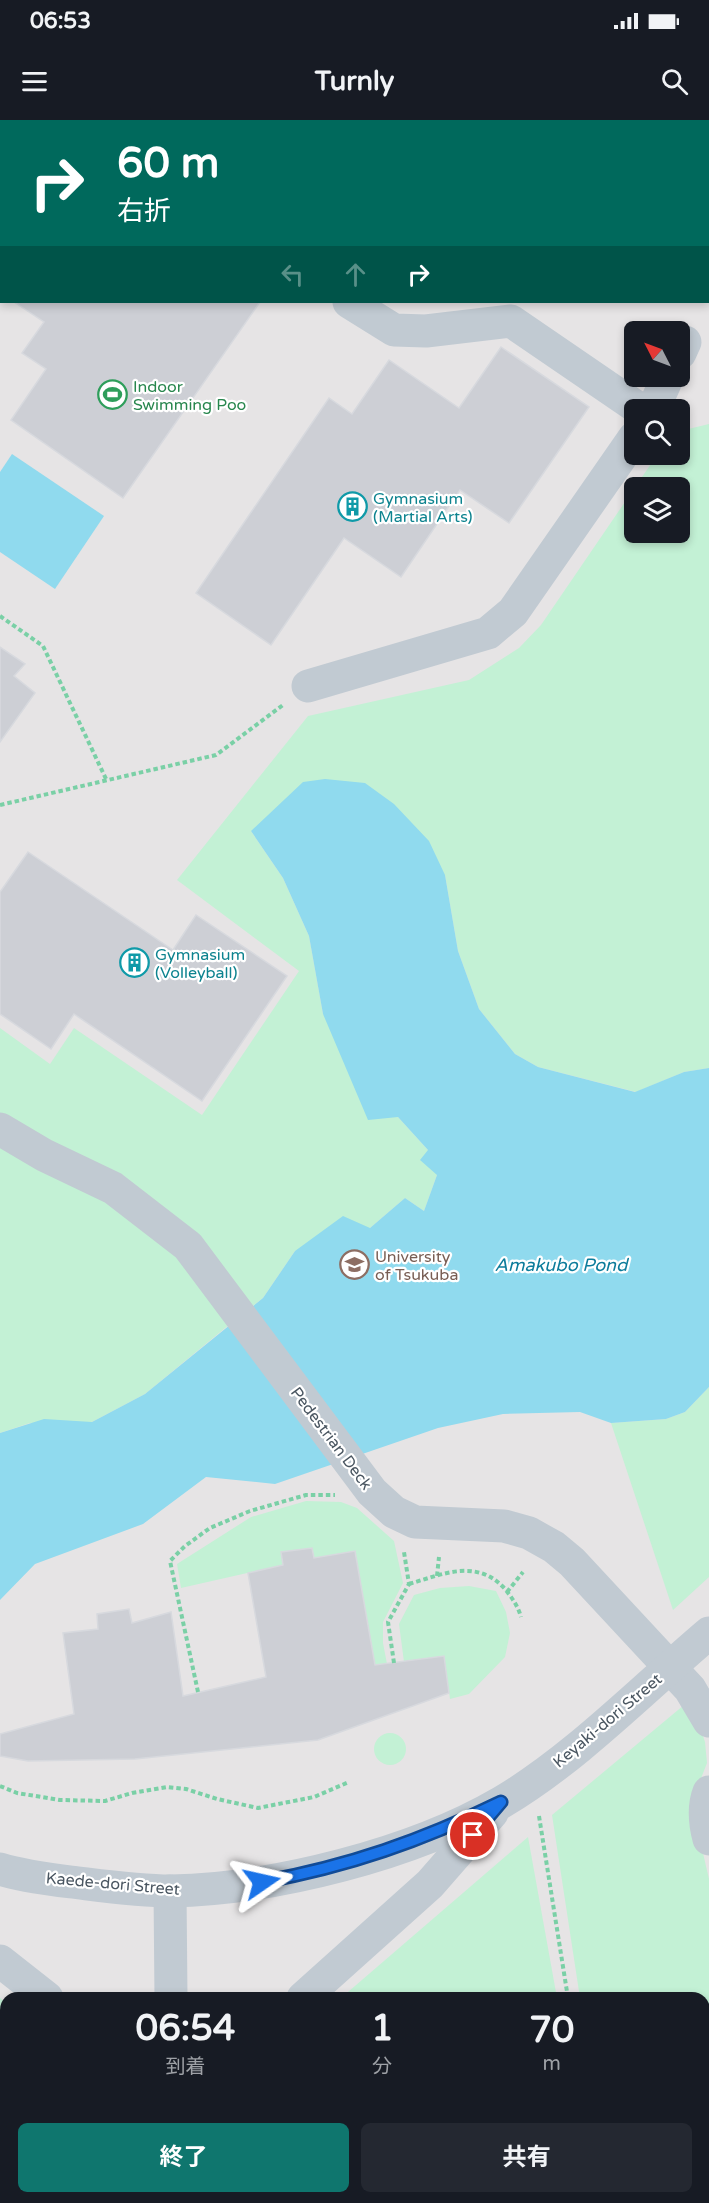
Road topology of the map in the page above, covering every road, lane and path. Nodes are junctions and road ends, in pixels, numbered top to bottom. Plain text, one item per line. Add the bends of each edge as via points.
1 (352, 303) edge
2 (625, 399) edge
3 (624, 452) edge
4 (0, 616) edge
5 (308, 686) joint
6 (107, 781) junction
7 (0, 806) edge
8 (0, 1129) edge
9 (345, 1495) dead end
10 (402, 1546) dead end
11 (439, 1557) dead end
12 (523, 1572) dead end
13 (437, 1576) junction
14 (409, 1584) junction
15 (507, 1592) junction
16 (521, 1617) dead end
17 (709, 1633) edge
18 (394, 1663) dead end
19 (670, 1667) junction
20 (198, 1692) dead end
21 (709, 1721) edge
22 (349, 1782) dead end
23 (0, 1786) edge
24 (709, 1792) edge
25 (501, 1802) junction
26 (539, 1816) dead end
27 (709, 1839) edge
28 (0, 1869) edge
29 (170, 1891) junction
30 (0, 1961) edge
31 (39, 1992) edge
32 (171, 1992) edge
33 (310, 1992) edge
34 (567, 1992) edge

1 - 2 street via 394,330 426,331 511,321
3 - 5 street via 513,612 488,633
4 - 6 path via 43,646
5 - 6 path via 216,755
6 - 7 path
8 - 19 street, Pedestrian Deck via 112,1188 188,1246 372,1492 394,1512 415,1522 504,1526 529,1533 554,1547
9 - 20 path via 306,1495 250,1511 210,1528 170,1562
10 - 14 path
11 - 13 path
12 - 15 path
13 - 14 path
13 - 15 path via 482,1572
14 - 18 path via 388,1622
15 - 16 path
17 - 19 street, Keyaki-dori Street
19 - 21 street, Pedestrian Deck via 690,1689
19 - 25 street, Keyaki-dori Street via 573,1751
22 - 23 path via 314,1797 258,1808 167,1787 105,1801 60,1800
24 - 27 street
25 - 29 street, Kaede-dori Street via 406,1845 318,1872 243,1886
25 - 33 street via 430,1884
26 - 34 path
28 - 29 street, Kaede-dori Street via 99,1886
29 - 32 street
30 - 31 street

